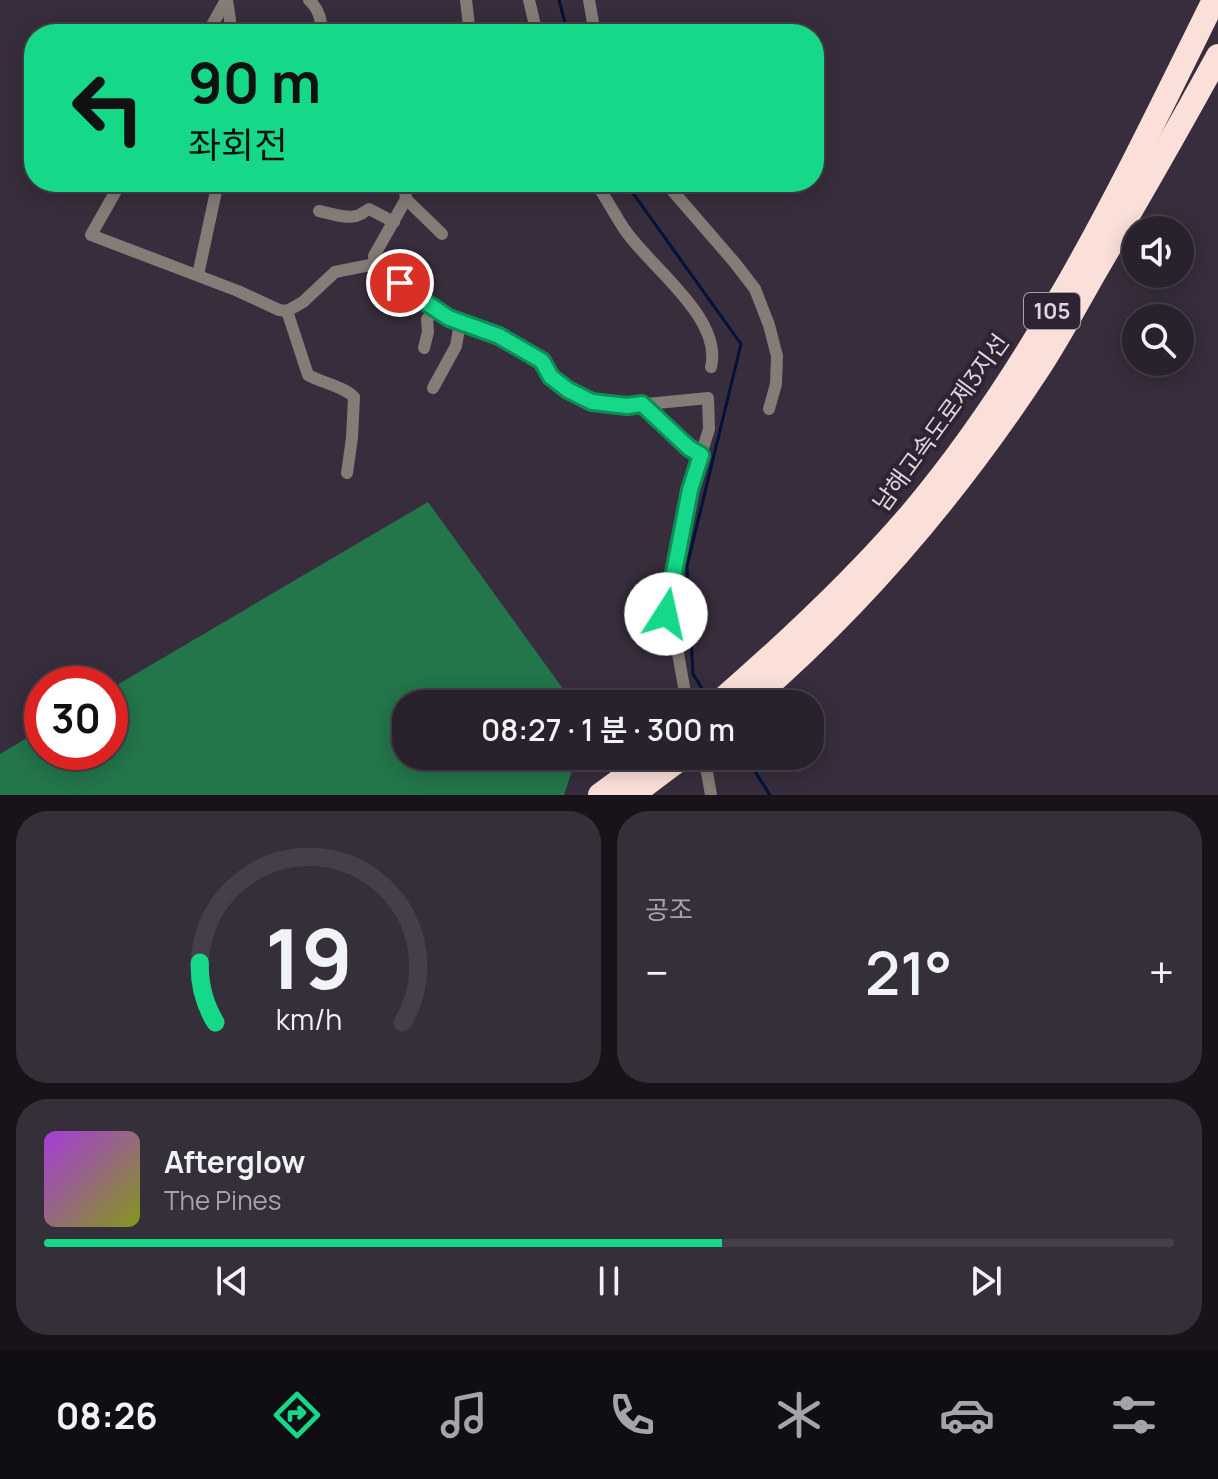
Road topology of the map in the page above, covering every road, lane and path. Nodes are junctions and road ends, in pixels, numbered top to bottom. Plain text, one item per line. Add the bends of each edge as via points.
1 (227, 0) edge
2 (309, 0) edge
3 (466, 0) edge
4 (529, 0) edge
5 (589, 0) edge
6 (1214, 0) edge
7 (213, 24) edge
8 (231, 24) edge
9 (319, 24) edge
10 (469, 24) edge
11 (535, 24) edge
12 (593, 24) edge
13 (1218, 56) edge
14 (115, 192) edge
15 (216, 192) edge
16 (405, 192) edge
17 (601, 192) edge
18 (674, 192) edge
19 (406, 199) junction
20 (319, 211) dead end
21 (394, 222) junction
22 (442, 234) dead end
23 (375, 264) junction
24 (198, 275) junction
25 (435, 310) junction
26 (287, 311) junction
27 (460, 323) junction
28 (424, 348) dead end
29 (711, 367) dead end
30 (433, 388) dead end
31 (642, 404) junction
32 (769, 409) dead end
33 (701, 455) junction
34 (347, 473) dead end
35 (847, 598) junction
36 (685, 690) edge
37 (734, 690) edge
38 (763, 690) edge
39 (634, 770) edge
40 (665, 770) edge
41 (706, 770) edge
42 (600, 795) edge
43 (632, 795) edge
44 (711, 795) edge

1 - 7 street
1 - 8 street
2 - 9 street
3 - 10 street
4 - 11 street
5 - 12 street
6 - 35 highway, 남해고속도로제3지선 / 105 via 1117,194 1014,374
13 - 35 highway, 남해고속도로제3지선 / 105 via 1039,367 994,433 922,527
14 - 24 street via 91,235
15 - 24 street
16 - 19 street
17 - 29 street via 625,230 697,312 711,347
18 - 32 street via 755,289 777,356
19 - 21 street
19 - 22 street
20 - 21 street via 353,216 369,209
21 - 23 street via 374,256
23 - 25 street
23 - 26 street via 335,272
24 - 26 street
25 - 27 street
25 - 28 street via 427,319
26 - 34 street via 308,375 354,397
27 - 30 street via 456,346
27 - 31 street via 521,348 542,361 568,390 592,402
31 - 33 street
31 - 33 street via 708,398 709,429
33 - 36 street via 666,614
35 - 37 highway, 남해고속도로제3지선 / 105
35 - 38 highway, 남해고속도로제3지선 / 105
39 - 42 highway
40 - 43 highway
41 - 44 street

